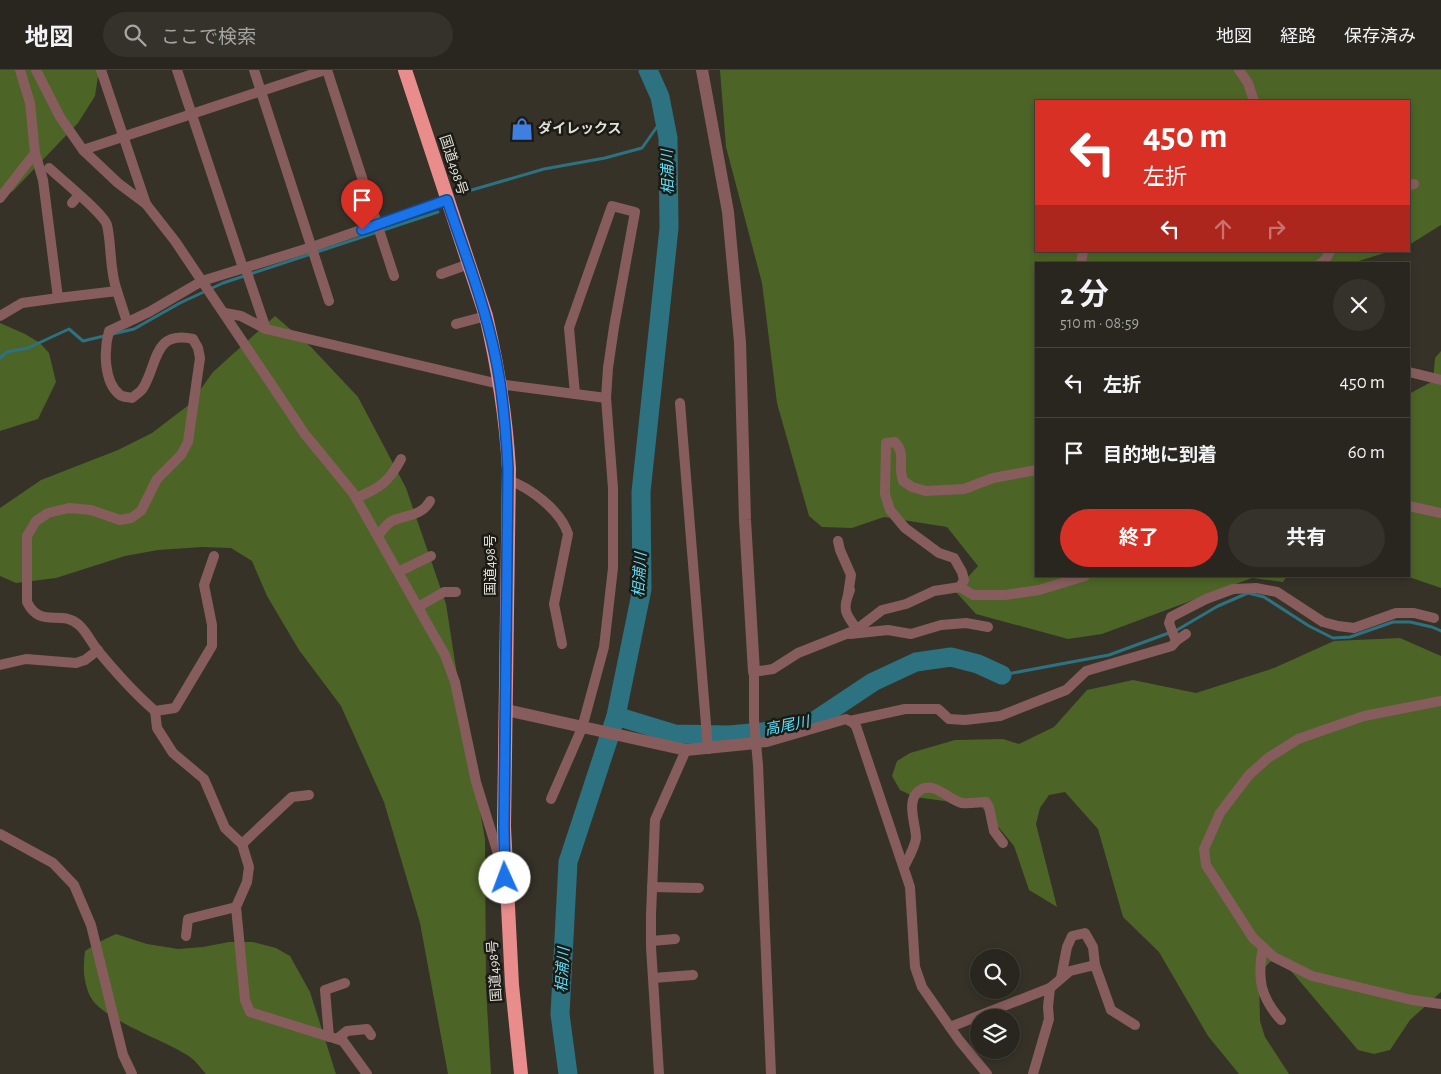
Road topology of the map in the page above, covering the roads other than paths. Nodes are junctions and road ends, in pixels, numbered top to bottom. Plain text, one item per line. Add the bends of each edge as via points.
1 (20, 70) edge
2 (36, 70) edge
3 (101, 70) edge
4 (177, 70) edge
5 (254, 70) edge
6 (326, 70) edge
7 (405, 70) edge
8 (702, 70) edge
9 (1239, 70) edge
10 (260, 91) junction
11 (1254, 100) edge
12 (191, 114) junction
13 (123, 137) junction
14 (83, 150) junction
15 (35, 153) junction
16 (48, 168) dead end
17 (79, 195) junction
18 (0, 198) edge
19 (447, 200) junction
20 (72, 203) dead end
21 (146, 204) junction
22 (378, 224) junction
23 (312, 247) junction
24 (469, 264) junction
25 (245, 268) junction
26 (441, 274) dead end
27 (394, 276) dead end
28 (203, 282) junction
29 (117, 291) junction
30 (58, 298) junction
31 (329, 301) dead end
32 (225, 313) junction
33 (0, 316) edge
34 (486, 316) junction
35 (127, 322) junction
36 (456, 324) dead end
37 (266, 329) junction
38 (1410, 372) edge
39 (1441, 380) edge
40 (499, 384) junction
41 (575, 394) junction
42 (606, 398) junction
43 (680, 403) dead end
44 (400, 459) dead end
45 (1035, 470) edge
46 (508, 480) junction
47 (356, 498) junction
48 (430, 501) dead end
49 (1410, 506) edge
50 (1441, 513) edge
51 (378, 536) junction
52 (838, 541) dead end
53 (214, 556) dead end
54 (430, 556) dead end
55 (398, 572) junction
56 (1082, 577) edge
57 (855, 579) dead end
58 (960, 587) junction
59 (456, 592) dead end
60 (848, 595) junction
61 (418, 607) junction
62 (1434, 618) dead end
63 (988, 627) dead end
64 (858, 629) junction
65 (1186, 634) dead end
66 (844, 635) junction
67 (1175, 639) junction
68 (562, 644) dead end
69 (98, 650) junction
70 (0, 665) edge
71 (754, 672) junction
72 (1441, 701) edge
73 (506, 710) junction
74 (155, 711) junction
75 (850, 721) junction
76 (586, 729) junction
77 (756, 739) junction
78 (708, 745) junction
79 (686, 750) junction
80 (309, 794) dead end
81 (551, 798) dead end
82 (0, 834) edge
83 (1003, 843) dead end
84 (242, 844) junction
85 (904, 867) junction
86 (505, 878) junction
87 (652, 887) junction
88 (699, 888) dead end
89 (236, 907) junction
90 (186, 936) dead end
91 (675, 938) dead end
92 (651, 941) junction
93 (1263, 947) junction
94 (1095, 965) junction
95 (693, 975) dead end
96 (653, 978) junction
97 (1061, 978) junction
98 (345, 983) dead end
99 (1050, 988) junction
100 (1441, 1004) edge
101 (1281, 1020) dead end
102 (1136, 1025) dead end
103 (950, 1028) junction
104 (372, 1035) dead end
105 (333, 1038) junction
106 (132, 1074) edge
107 (367, 1074) edge
108 (521, 1074) edge
109 (659, 1074) edge
110 (771, 1074) edge
111 (987, 1074) edge
112 (1033, 1074) edge

1 - 15 street via 30,103
2 - 14 street via 60,118
3 - 13 street
4 - 12 street
5 - 10 street
6 - 10 street
6 - 22 street
7 - 19 highway, 国道498号
8 - 71 street via 728,212 737,306
9 - 11 street
10 - 12 street
10 - 23 street
12 - 13 street
12 - 25 street
13 - 14 street
13 - 21 street
14 - 21 street
15 - 18 street
15 - 30 street via 43,180
16 - 17 street
17 - 20 street
17 - 29 street via 106,223
19 - 22 street
19 - 24 highway, 国道498号
21 - 28 street
22 - 23 street
22 - 27 street
23 - 25 street
23 - 31 street
24 - 26 street
24 - 34 highway, 国道498号
25 - 28 street
25 - 37 street
28 - 32 street
28 - 35 street
29 - 30 street
29 - 35 street
30 - 33 street via 22,303
32 - 37 street via 241,316
32 - 47 street via 304,433
34 - 36 street
34 - 40 highway, 国道498号
35 - 69 street via 109,331 106,343 105,363 113,386 121,395 132,398 143,389 160,346 182,337 192,339 198,348 200,358 188,442 157,479 141,510 131,518 120,520 91,510 69,508 48,513 36,521 27,536 27,602 31,610 38,616 68,618 78,624
37 - 40 street
38 - 39 street
40 - 41 street
40 - 46 highway, 国道498号
41 - 42 street
41 - 42 street via 569,328 612,206 635,212 614,327
42 - 76 street via 613,488 613,568 604,647
43 - 78 street
44 - 47 street via 386,483
45 - 58 street via 964,488 926,491 903,481 900,447 895,442 886,444 885,494 890,510 905,528 939,553 954,558 964,580
46 - 68 street via 525,486 560,517 566,527 568,534 554,604
46 - 73 highway, 国道498号
47 - 51 street
48 - 51 street via 420,513 389,522
49 - 50 street
51 - 55 street
52 - 60 street via 851,575
53 - 74 street via 204,585 212,625 212,646 175,708
54 - 55 street
55 - 61 street
56 - 58 street via 1039,590 1005,595 973,595
57 - 60 street
58 - 64 street via 934,591 906,604 882,610
59 - 61 street via 444,592
60 - 64 street via 846,616
61 - 86 street via 445,655 455,682 476,782
62 - 67 street via 1396,612 1354,628 1346,627 1322,622 1277,592 1256,588 1233,589 1171,618
63 - 66 street via 966,623 941,625 911,634 888,630
64 - 66 street
65 - 67 street
66 - 71 street via 798,653 773,670
67 - 75 street via 1172,646 1086,671 1066,690 1000,716 950,719 938,709 905,709
69 - 70 street via 76,664 26,659
69 - 74 street via 132,692
71 - 77 street
72 - 93 street via 1364,716 1298,738 1268,758 1249,776 1220,813 1204,849 1206,865 1253,938
73 - 76 street
73 - 86 highway, 国道498号
74 - 84 street via 157,728 173,753 204,779 225,828
75 - 77 street via 846,719 768,742
75 - 85 street via 860,736
76 - 79 street
76 - 81 street
77 - 78 street
77 - 110 street
78 - 79 street
79 - 87 street via 655,820
80 - 84 street via 292,797
82 - 106 street via 53,863 74,885 91,925 122,1055
83 - 85 street via 994,831 986,802 964,803 936,788 925,787 917,792 912,802 916,840
84 - 89 street via 249,867 247,882
85 - 103 street via 910,887 915,967 922,987
86 - 108 highway, 国道498号
87 - 88 street
87 - 92 street
89 - 90 street via 188,920
89 - 105 street via 245,1000 250,1012
91 - 92 street
92 - 96 street
93 - 100 street via 1274,957 1312,976
93 - 101 street via 1261,986 1270,1008
94 - 97 street via 1070,971
94 - 97 street via 1093,947 1085,932 1072,936
94 - 102 street via 1111,1010
95 - 96 street
96 - 109 street
97 - 99 street
98 - 105 street via 325,990
99 - 103 street
99 - 112 street via 1049,1019
103 - 111 street
104 - 105 street via 367,1029 347,1031
105 - 107 street via 343,1041

